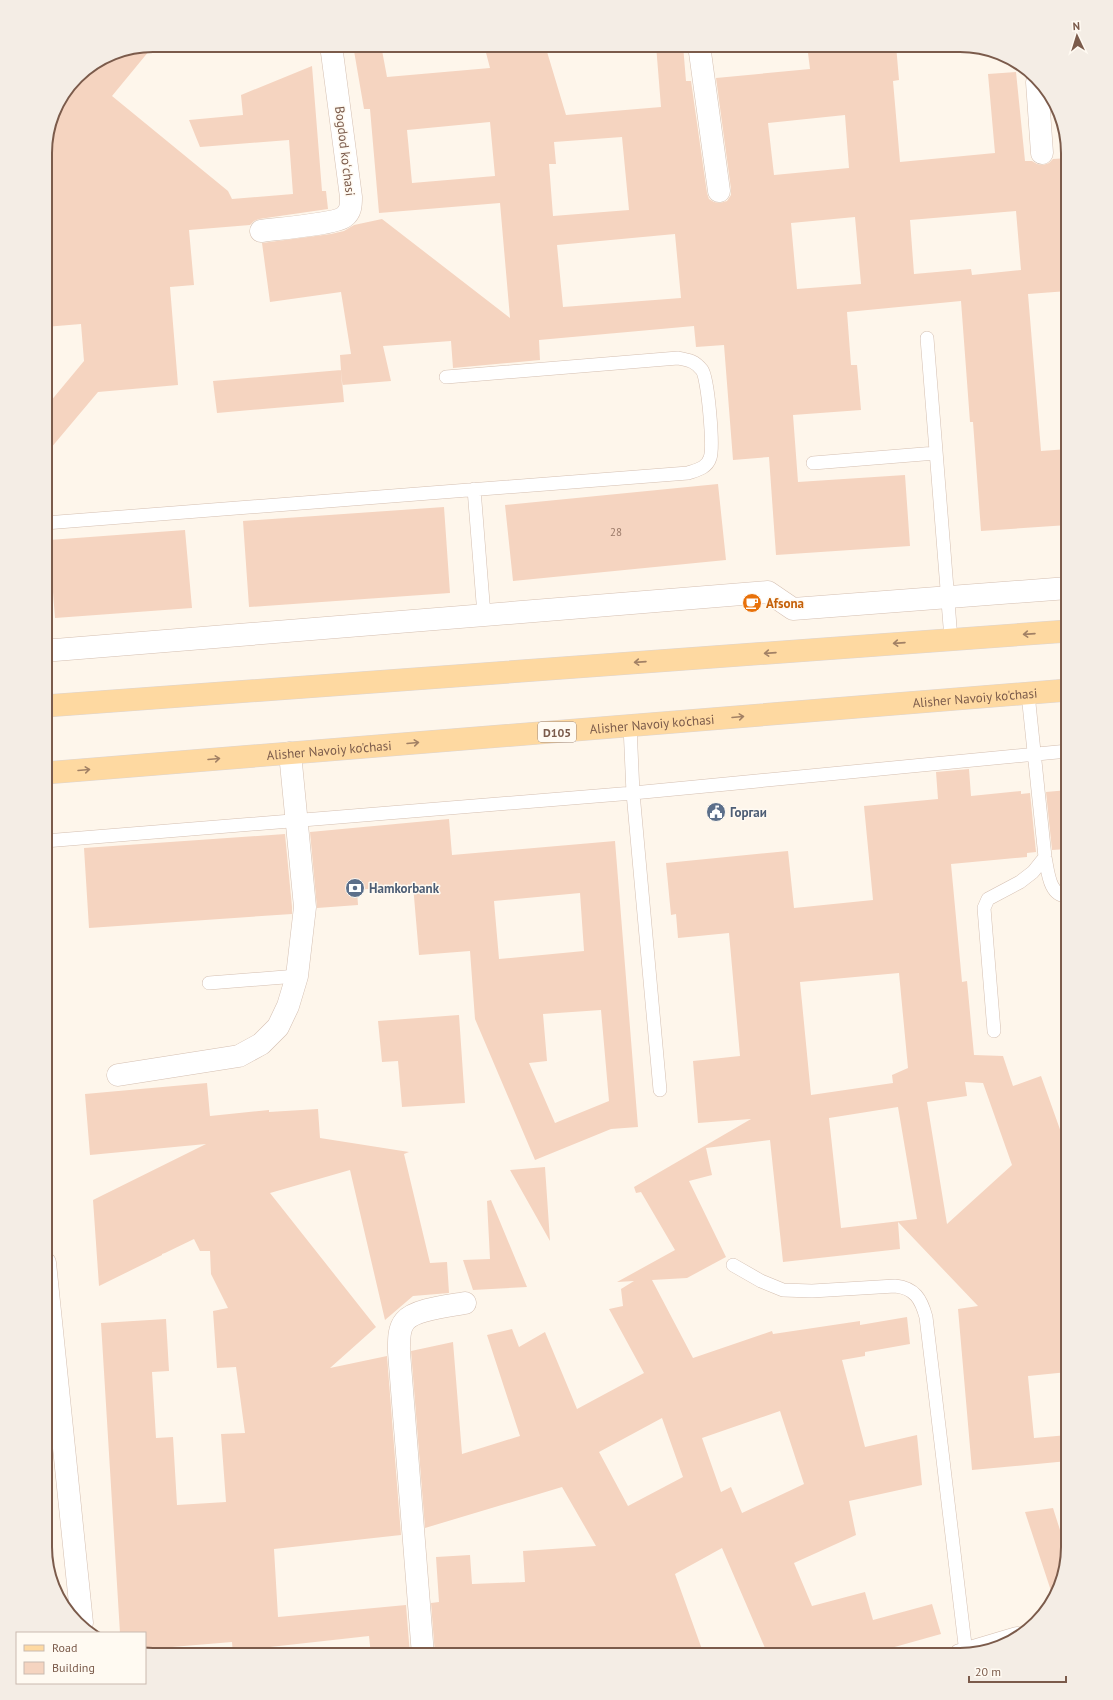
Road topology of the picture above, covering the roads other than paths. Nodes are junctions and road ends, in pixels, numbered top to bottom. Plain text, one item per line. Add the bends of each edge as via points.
1 (332, 52) edge
2 (700, 52) edge
3 (1037, 88) edge
4 (1042, 153) dead end
5 (718, 191) dead end
6 (260, 231) dead end
7 (927, 338) dead end
8 (446, 377) dead end
9 (936, 453) junction
10 (813, 463) dead end
11 (474, 489) junction
12 (52, 522) edge
13 (1061, 589) edge
14 (947, 597) junction
15 (484, 615) junction
16 (1061, 631) edge
17 (950, 639) junction
18 (52, 650) edge
19 (1061, 691) edge
20 (1028, 694) junction
21 (52, 705) edge
22 (630, 726) junction
23 (1061, 752) edge
24 (290, 753) junction
25 (1033, 754) junction
26 (52, 772) edge
27 (633, 793) junction
28 (296, 821) junction
29 (52, 840) edge
30 (1045, 857) junction
31 (1061, 894) edge
32 (297, 976) junction
33 (209, 983) dead end
34 (994, 1031) dead end
35 (118, 1075) dead end
36 (660, 1090) dead end
37 (733, 1265) dead end
38 (465, 1303) dead end
39 (52, 1331) edge
40 (81, 1617) edge
41 (422, 1648) edge
42 (965, 1648) edge

1 - 6 street, Bogdod koʻchasi via 352,197 351,208 344,217 332,222
2 - 5 street
3 - 4 street
7 - 9 lane
8 - 11 lane via 678,358 693,360 703,371 707,385 711,444 710,459 702,468 688,473
9 - 10 lane
9 - 14 lane
11 - 12 lane
11 - 15 lane
13 - 14 street
14 - 15 street via 793,609 768,592
14 - 17 lane
15 - 18 street
16 -> 17 main road
17 -> 21 main road
19 - 20 main road, Alisher Navoiy ko'chasi / D105
22 -> 20 main road, Alisher Navoiy ko'chasi / D105
20 - 25 lane
24 -> 22 main road, Alisher Navoiy ko'chasi / D105
22 - 27 lane
23 - 25 lane
26 -> 24 main road, Alisher Navoiy ko'chasi / D105
24 - 28 street
25 - 27 lane
25 - 30 lane
27 - 28 lane
27 - 36 lane
28 - 29 lane
28 - 32 street via 304,907
30 - 31 lane via 1050,882 1056,892
30 - 34 lane via 1033,872 1020,882 988,899 984,908
32 - 33 lane
32 - 35 street via 288,1006 278,1027 261,1044 239,1056
37 - 42 lane via 761,1282 783,1290 906,1287 915,1294 922,1305 926,1317
38 - 41 street via 417,1312 405,1321 399,1334 398,1352
39 - 40 street

